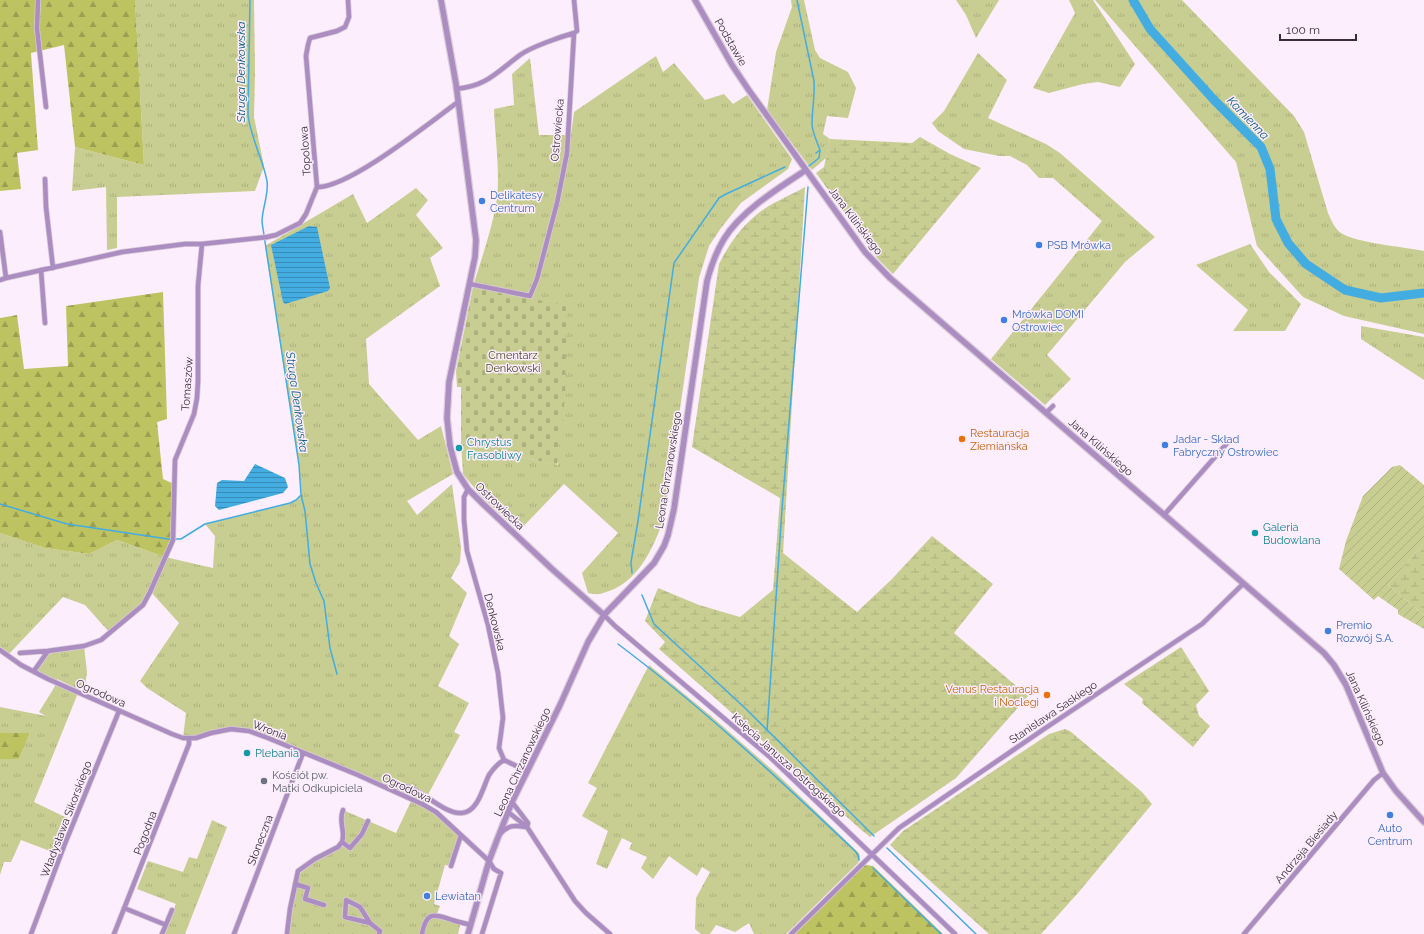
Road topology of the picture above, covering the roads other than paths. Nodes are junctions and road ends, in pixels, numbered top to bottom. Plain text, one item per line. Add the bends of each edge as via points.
1 (38, 0) edge
2 (348, 0) edge
3 (441, 0) edge
4 (574, 0) edge
5 (695, 0) edge
6 (574, 33) junction
7 (456, 89) junction
8 (750, 92) joint
9 (458, 102) junction
10 (46, 107) dead end
11 (806, 170) junction
12 (45, 179) dead end
13 (317, 187) junction
14 (0, 232) edge
15 (202, 244) junction
16 (53, 268) junction
17 (41, 270) junction
18 (6, 278) junction
19 (0, 280) edge
20 (470, 284) junction
21 (45, 323) dead end
22 (1053, 406) dead end
23 (1046, 413) junction
24 (1229, 440) dead end
25 (468, 488) junction
26 (1164, 515) junction
27 (1243, 584) junction
28 (604, 615) junction
29 (0, 650) edge
30 (48, 651) junction
31 (20, 653) dead end
32 (34, 672) junction
33 (119, 711) junction
34 (183, 738) joint
35 (189, 739) junction
36 (303, 753) junction
37 (504, 760) junction
38 (527, 771) junction
39 (1383, 773) junction
40 (394, 791) junction
41 (512, 802) junction
42 (343, 810) dead end
43 (508, 812) junction
44 (368, 821) dead end
45 (1424, 822) edge
46 (527, 827) junction
47 (461, 834) junction
48 (499, 835) junction
49 (342, 842) junction
50 (871, 854) junction
51 (489, 861) junction
52 (451, 866) dead end
53 (295, 884) junction
54 (324, 904) dead end
55 (124, 908) junction
56 (172, 910) dead end
57 (370, 923) junction
58 (166, 925) junction
59 (471, 925) junction
60 (31, 934) edge
61 (114, 934) edge
62 (162, 934) edge
63 (234, 934) edge
64 (287, 934) edge
65 (378, 934) edge
66 (422, 934) edge
67 (468, 934) edge
68 (482, 934) edge
69 (610, 934) edge
70 (791, 934) edge
71 (955, 934) edge
72 (1244, 934) edge

1 - 10 street via 38,29
2 - 13 street, Topolowa via 349,17 346,27 310,38 306,51
3 - 7 street, Ostrowiecka
4 - 6 street via 577,31
5 - 8 street, Podstawie
6 - 7 street via 525,52 478,85
6 - 20 street, Ostrowiecka via 567,153 557,202 537,279 530,296
7 - 9 street, Ostrowiecka
8 - 11 street, Jana Kilińskiego
9 - 13 street via 356,173 324,188
9 - 20 street, Ostrowiecka via 476,240
11 - 23 street, Jana Kilińskiego via 865,252 879,267
11 - 28 street, Leona Chrzanowskiego via 748,211 730,230 718,249 707,281 668,535 654,564
12 - 16 street
13 - 15 street, Topolowa via 300,223 276,235
14 - 18 street
15 - 16 street via 122,252
15 - 30 street, Tomaszów via 198,286 197,398 194,414 175,460 173,540 143,605 101,640 84,646
16 - 17 street
17 - 18 street
17 - 21 street
18 - 19 street
20 - 25 street, Ostrowiecka via 449,382 447,418 450,446 457,472
22 - 23 street
23 - 26 street, Jana Kilińskiego
24 - 26 street
25 - 28 street, Ostrowiecka
25 - 37 street, Denkowska via 464,498 466,545 498,673 503,718 499,748
26 - 27 street, Jana Kilińskiego
27 - 39 street, Jana Kilińskiego via 1324,653 1334,665 1346,685
27 - 50 street, Stanisława Saskiego via 1202,624 898,828
28 - 38 street, Leona Chrzanowskiego
28 - 50 street, Księcia Janusza Ostrogskiego via 771,758
29 - 32 street, Ogrodowa
30 - 31 street, Tomaszów
30 - 32 street
32 - 33 street, Ogrodowa
33 - 34 street, Ogrodowa
33 - 60 street, Władysława Sikorskiego
34 - 35 street, Wronia
35 - 36 street, Wronia via 225,730 245,730
35 - 55 street, Pogodna
36 - 40 street, Ogrodowa
36 - 63 street, Słoneczna
37 - 38 street
37 - 40 street via 490,775 476,804 468,812 449,811 424,795 402,786 395,787
38 - 41 street, Leona Chrzanowskiego
39 - 45 street, Jana Kilińskiego
39 - 72 street, Andrzeja Biesiady via 1374,780
40 - 47 street, Ogrodowa via 436,812
41 - 43 street, Leona Chrzanowskiego
41 - 46 street via 528,823
42 - 49 street via 340,817
43 - 46 street
43 - 48 street, Leona Chrzanowskiego
44 - 49 street via 362,834 350,848
46 - 48 street via 512,825
46 - 69 street via 575,901
47 - 51 street, Ogrodowa
47 - 52 street
48 - 51 street, Leona Chrzanowskiego
49 - 53 street via 301,869
50 - 70 street, Stanisława Saskiego
50 - 71 street, Księcia Janusza Ostrogskiego
51 - 59 street, Leona Chrzanowskiego
51 - 68 street, Ogrodowa via 494,870 501,873
53 - 54 street via 308,888 305,899
53 - 64 street
55 - 58 street
55 - 61 street, Pogodna
56 - 58 street
57 - 57 street via 360,907 346,900 345,917
57 - 65 street via 380,931
58 - 62 street
59 - 66 street via 437,914 426,921
59 - 67 street, Leona Chrzanowskiego

